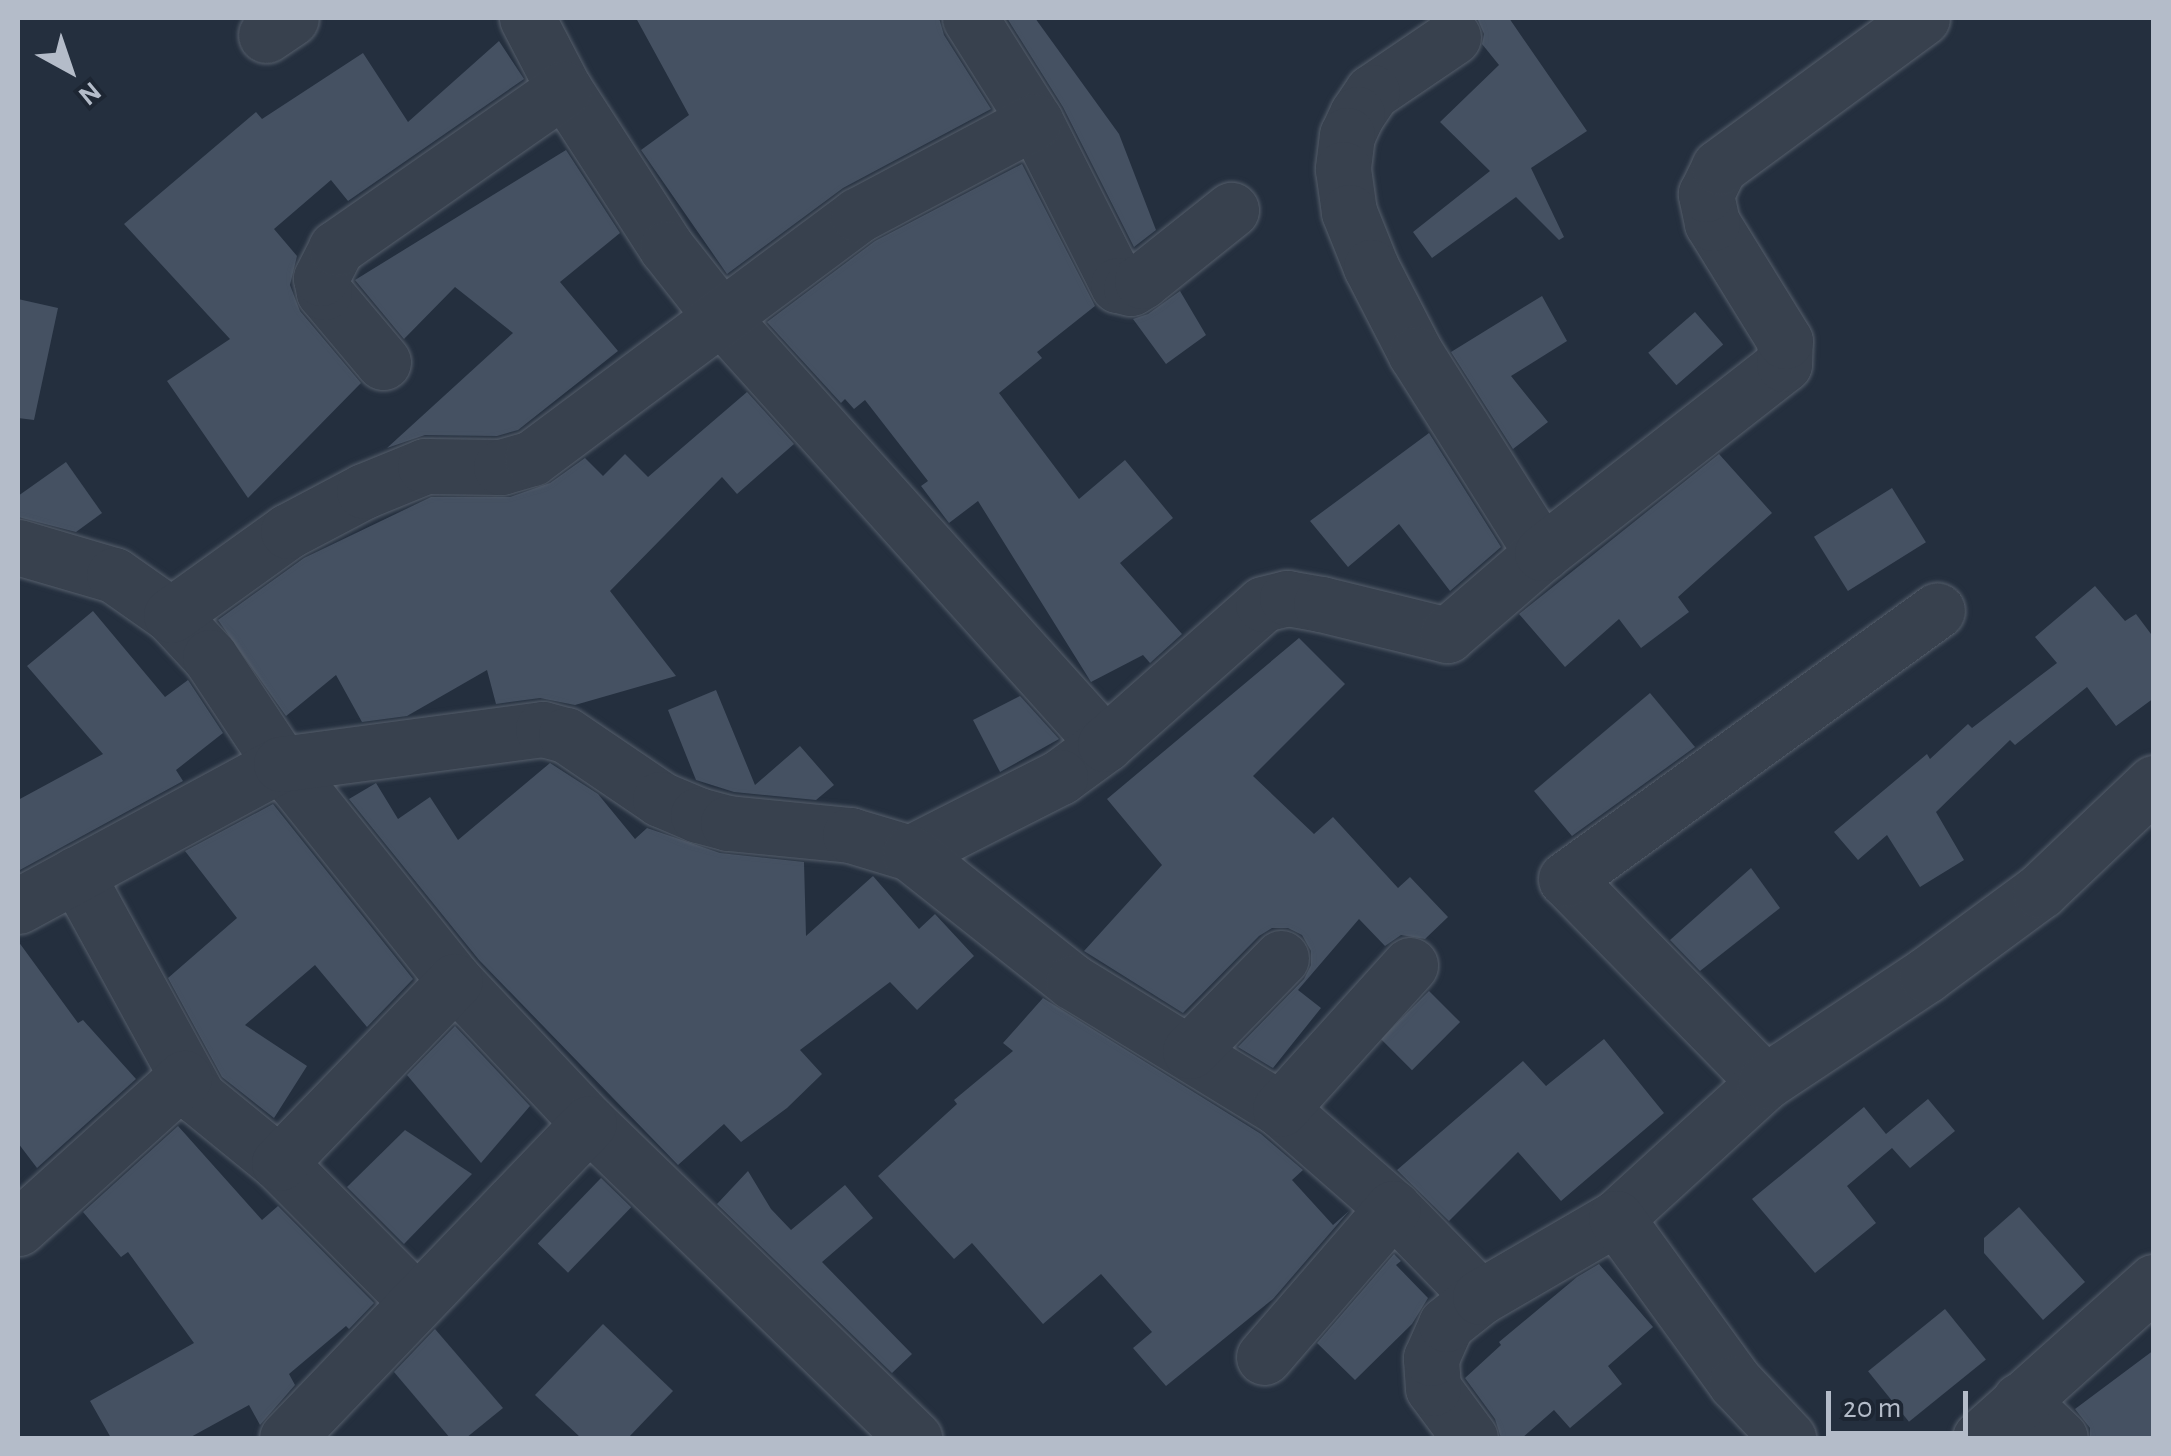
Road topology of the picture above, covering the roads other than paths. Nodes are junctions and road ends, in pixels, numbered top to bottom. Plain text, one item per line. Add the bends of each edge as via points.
1 (527, 18) edge
2 (970, 18) edge
3 (1922, 18) edge
4 (1453, 37) dead end
5 (564, 89) junction
6 (1036, 121) junction
7 (1231, 210) dead end
8 (722, 318) junction
9 (383, 362) dead end
10 (18, 546) edge
11 (1542, 553) junction
12 (1937, 610) dead end
13 (171, 615) junction
14 (1105, 744) junction
15 (281, 764) junction
16 (2154, 783) edge
17 (910, 853) junction
18 (76, 874) junction
19 (18, 906) edge
20 (1281, 958) dead end
21 (1410, 964) dead end
22 (454, 981) junction
23 (1190, 1051) junction
24 (184, 1078) junction
25 (1765, 1082) junction
26 (1280, 1109) junction
27 (589, 1123) junction
28 (279, 1163) junction
29 (1393, 1208) junction
30 (1616, 1218) junction
31 (18, 1228) edge
32 (2154, 1282) edge
33 (1480, 1296) junction
34 (416, 1300) junction
35 (1264, 1357) dead end
36 (2020, 1400) junction
37 (287, 1438) edge
38 (914, 1438) edge
39 (1470, 1438) edge
40 (1788, 1438) edge
41 (1980, 1438) edge
42 (2060, 1438) edge

1 - 5 street
2 - 6 street
3 - 11 street via 1719,167 1706,194 1712,222 1785,342 1784,364
4 - 11 street via 1372,92 1357,114 1343,169 1349,212 1416,354
5 - 8 street via 666,248
5 - 9 street via 336,248 321,278 324,292
6 - 7 street via 1112,279 1124,288
6 - 8 street via 858,215
8 - 13 street via 532,458 501,467 425,466 364,491 288,531
8 - 14 street
10 - 13 street via 114,575
11 - 14 street via 1447,635 1287,598 1263,604
12 - 25 street via 1566,879
13 - 15 street via 210,657
14 - 17 street via 1060,777
15 - 17 street via 543,729 566,735 660,799 698,815 850,834
15 - 18 street
15 - 22 street
16 - 25 street via 2040,892
17 - 23 street via 1073,982
18 - 19 street
18 - 24 street
20 - 23 street
21 - 26 street
22 - 27 street
22 - 28 street
23 - 26 street
24 - 28 street via 220,1118
24 - 31 street
25 - 30 street
26 - 29 street
27 - 34 street
27 - 38 street
28 - 34 street
29 - 33 street
29 - 35 street
30 - 33 street
30 - 40 street via 1736,1383
32 - 36 street
33 - 39 street via 1446,1324 1432,1358 1433,1388
34 - 37 street
36 - 41 street
36 - 42 street

